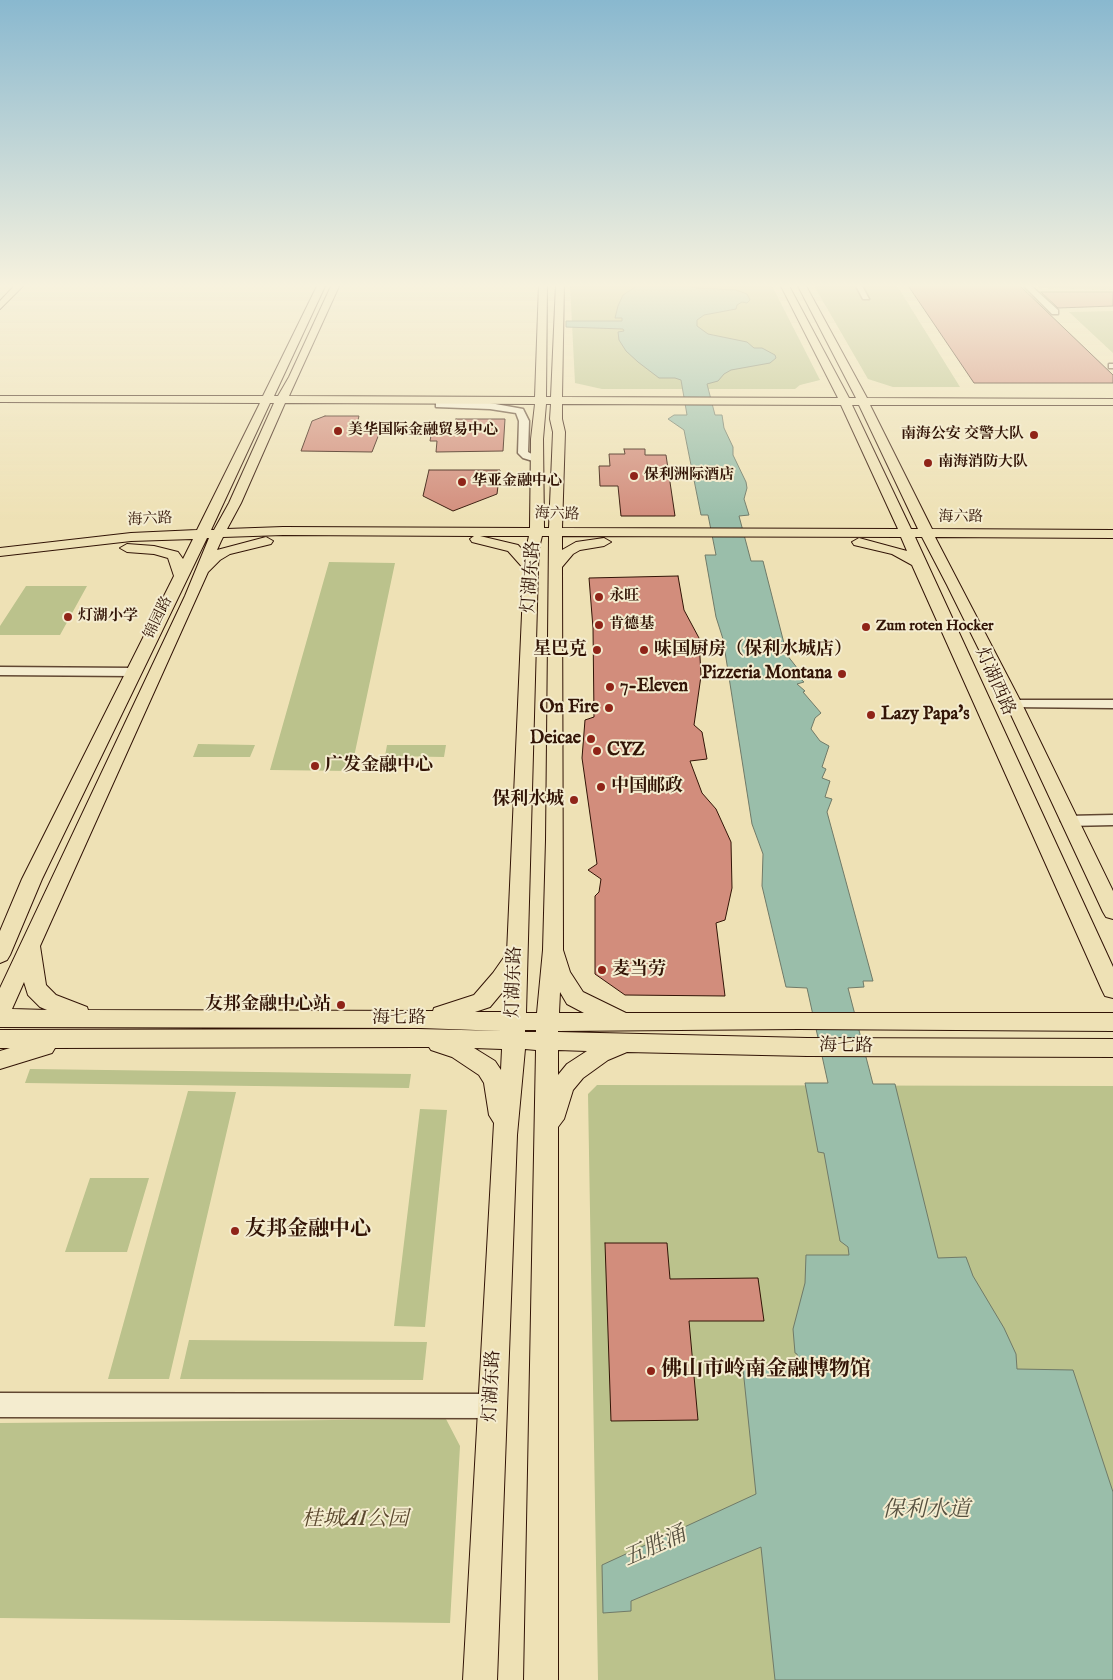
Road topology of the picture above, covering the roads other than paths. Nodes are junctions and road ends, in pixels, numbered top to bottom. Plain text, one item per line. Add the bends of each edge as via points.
1 (284, 362) edge
2 (301, 362) edge
3 (543, 362) edge
4 (562, 362) edge
5 (826, 362) edge
6 (832, 362) edge
7 (543, 375) junction
8 (294, 377) junction
9 (839, 381) junction
10 (534, 383) dead end
11 (519, 388) dead end
12 (578, 390) dead end
13 (817, 390) dead end
14 (0, 393) edge
15 (270, 393) junction
16 (1113, 394) edge
17 (221, 396) junction
18 (321, 397) junction
19 (494, 397) junction
20 (540, 397) junction
21 (557, 397) junction
22 (793, 397) junction
23 (604, 398) junction
24 (844, 398) junction
25 (861, 398) junction
26 (904, 398) junction
27 (0, 399) edge
28 (440, 401) junction
29 (1113, 402) edge
30 (266, 416) junction
31 (851, 416) junction
32 (870, 416) junction
33 (539, 418) junction
34 (556, 419) junction
35 (536, 459) junction
36 (218, 503) junction
37 (234, 503) junction
38 (557, 507) junction
39 (528, 512) junction
40 (898, 512) junction
41 (918, 512) junction
42 (473, 534) junction
43 (1113, 534) edge
44 (280, 535) junction
45 (535, 535) junction
46 (556, 536) junction
47 (846, 536) junction
48 (611, 537) junction
49 (909, 537) junction
50 (928, 537) junction
51 (208, 538) junction
52 (982, 538) junction
53 (1113, 542) edge
54 (127, 543) junction
55 (0, 552) edge
56 (949, 552) junction
57 (0, 562) edge
58 (918, 562) junction
59 (555, 567) junction
60 (531, 568) junction
61 (200, 574) junction
62 (181, 575) junction
63 (0, 671) edge
64 (133, 672) junction
65 (1014, 704) junction
66 (1113, 704) edge
67 (1113, 820) edge
68 (1068, 821) junction
69 (1113, 912) edge
70 (31, 943) junction
71 (2, 949) edge
72 (553, 950) junction
73 (516, 956) junction
74 (1113, 990) edge
75 (0, 1011) edge
76 (0, 1018) edge
77 (95, 1018) junction
78 (643, 1022) junction
79 (1113, 1022) edge
80 (420, 1028) junction
81 (514, 1030) junction
82 (547, 1032) junction
83 (0, 1039) edge
84 (85, 1040) junction
85 (626, 1043) junction
86 (1113, 1048) edge
87 (0, 1060) edge
88 (505, 1134) junction
89 (547, 1135) junction
90 (0, 1405) edge
91 (493, 1406) junction
92 (480, 1680) edge
93 (541, 1680) edge

1 - 15 main road
2 - 8 main road, 锦园路
3 - 7 main road, 灯湖东路
4 - 21 main road, 灯湖东路 via 562,380
5 - 9 main road, 灯湖西路
6 - 9 main road, 灯湖西路
7 - 10 main road
7 - 20 main road, 灯湖东路
8 - 15 main road, 锦园路
8 - 18 main road via 296,385
9 - 24 main road, 灯湖西路
9 - 25 main road, 灯湖西路
9 - 26 main road
11 - 19 main road
12 - 23 main road
13 - 22 main road
14 - 17 main road
15 - 17 main road
15 - 17 main road
15 - 18 main road
15 - 30 main road, 锦园路
16 - 26 main road
17 - 27 main road
17 - 30 main road via 252,406
18 - 19 main road
18 - 28 main road
18 - 30 main road
19 - 20 main road
19 - 28 main road
19 - 33 main road via 519,405
20 - 21 main road
20 - 33 main road, 灯湖东路
21 - 23 main road
21 - 34 main road, 灯湖东路
22 - 23 main road
22 - 24 main road
22 - 31 main road via 830,406
23 - 34 main road via 572,407
24 - 25 main road
24 - 31 main road, 灯湖西路
25 - 26 main road
25 - 32 main road, 灯湖西路
26 - 29 main road
26 - 32 main road via 881,407
28 - 35 street via 439,406 490,406 520,411 524,421 523,453
30 - 36 main road, 锦园路
30 - 37 main road, 锦园路
31 - 40 main road, 灯湖西路
32 - 41 main road, 灯湖西路
33 - 35 main road, 灯湖东路
34 - 38 main road, 灯湖东路 via 559,432
35 - 39 main road, 灯湖东路
36 - 51 main road, 锦园路
36 - 54 main road via 203,519 188,527
37 - 44 main road via 237,513 246,522
37 - 51 main road, 锦园路
38 - 39 main road via 548,516
38 - 46 main road, 灯湖东路
38 - 48 main road via 570,522
39 - 42 main road via 497,528
39 - 45 main road, 灯湖东路
40 - 47 main road via 883,526
40 - 49 main road, 灯湖西路
41 - 50 main road, 灯湖西路
41 - 52 main road via 948,529
42 - 44 main road, 海六路
42 - 45 main road, 海六路
42 - 60 main road via 513,548
43 - 52 main road, 海六路
44 - 51 main road, 海六路
44 - 61 main road via 226,551
45 - 46 main road, 海六路
45 - 60 main road, 灯湖东路
46 - 48 main road, 海六路
46 - 59 main road, 灯湖东路
47 - 48 main road, 海六路
47 - 49 main road, 海六路
47 - 58 main road via 887,548
48 - 59 main road via 576,546
49 - 50 main road, 海六路
49 - 58 main road, 灯湖西路
50 - 52 main road, 海六路
50 - 56 main road, 灯湖西路
51 - 54 main road, 海六路
51 - 61 main road, 锦园路
51 - 62 main road, 锦园路
52 - 53 main road, 海六路
52 - 56 main road
54 - 55 main road, 海六路
54 - 57 main road, 海六路
54 - 62 main road via 173,555
56 - 65 main road, 灯湖西路
58 - 74 main road, 灯湖西路
59 - 72 main road, 灯湖东路
60 - 73 main road, 灯湖东路
61 - 70 main road, 锦园路
62 - 64 main road, 锦园路
63 - 64 street
64 - 71 main road, 锦园路 via 32,879
65 - 66 street
65 - 68 main road, 灯湖西路
67 - 68 street
68 - 69 main road, 灯湖西路
70 - 75 main road, 锦园路
70 - 77 main road via 36,989 48,1001
72 - 78 main road via 560,974 576,998 599,1012
72 - 82 main road, 灯湖东路
73 - 80 main road via 502,979 482,1001
73 - 81 main road, 灯湖东路
76 - 77 main road, 海七路
77 - 80 main road, 海七路
78 - 79 main road, 海七路
78 - 82 main road, 海七路
80 - 81 main road
80 - 84 main road
80 - 88 main road via 487,1068 494,1081
81 - 82 main road
81 - 88 main road, 灯湖东路
82 - 85 main road, 海七路
82 - 89 main road, 灯湖东路
83 - 84 main road
84 - 87 main road via 28,1050
85 - 86 main road, 海七路
85 - 89 main road via 600,1054 575,1071 563,1086
88 - 91 main road, 灯湖东路
89 - 93 main road, 灯湖东路
90 - 91 street
91 - 92 main road, 灯湖东路

